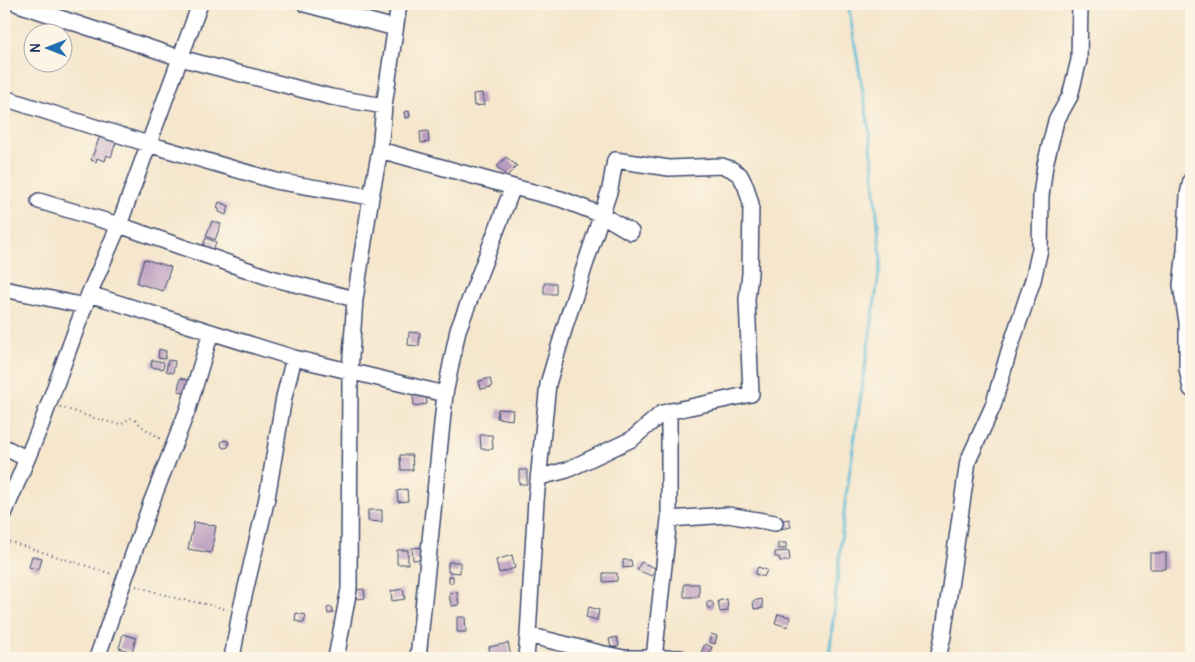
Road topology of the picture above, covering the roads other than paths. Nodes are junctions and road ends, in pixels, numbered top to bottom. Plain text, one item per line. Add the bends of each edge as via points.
1 (18, 4) edge
2 (200, 4) edge
3 (305, 4) edge
4 (399, 4) edge
5 (1080, 4) edge
6 (395, 28) junction
7 (180, 58) junction
8 (4, 98) edge
9 (384, 106) junction
10 (148, 144) junction
11 (380, 150) junction
12 (1191, 180) edge
13 (513, 188) junction
14 (371, 197) junction
15 (39, 201) dead end
16 (602, 215) junction
17 (119, 225) junction
18 (631, 232) dead end
19 (4, 289) edge
20 (355, 299) junction
21 (87, 300) junction
22 (211, 332) junction
23 (294, 358) junction
24 (350, 371) junction
25 (1191, 389) edge
26 (446, 394) junction
27 (669, 412) junction
28 (4, 447) edge
29 (27, 459) junction
30 (540, 476) junction
31 (4, 514) edge
32 (669, 519) junction
33 (775, 523) dead end
34 (528, 635) junction
35 (97, 658) edge
36 (232, 658) edge
37 (336, 658) edge
38 (418, 658) edge
39 (526, 658) edge
40 (654, 658) edge
41 (680, 658) edge
42 (938, 658) edge

1 - 7 street
2 - 7 street
3 - 6 street
4 - 6 street
5 - 42 street via 1079,60 1070,96 1056,121 1045,165 1040,249 1034,280 993,406 968,461
6 - 9 street
7 - 9 street via 331,97
7 - 10 street
8 - 10 street
9 - 11 street
10 - 14 street via 276,182
10 - 17 street
11 - 13 street
11 - 14 street
12 - 25 street via 1181,285
13 - 16 street via 561,199
13 - 26 street via 458,330
14 - 20 street
15 - 17 street
16 - 18 street
16 - 27 street via 615,160 669,168 722,166 740,175 746,187 751,204 747,299 751,394
16 - 30 street via 548,384
17 - 20 street via 272,278
17 - 21 street
19 - 21 street
20 - 24 street
21 - 22 street
21 - 29 street
22 - 23 street
22 - 35 street via 188,409
23 - 24 street
23 - 36 street
24 - 26 street
24 - 37 street via 349,589
26 - 38 street
27 - 30 street via 652,420 632,439 566,470
27 - 32 street
28 - 29 street
29 - 31 street
30 - 34 street
32 - 33 street via 728,515
32 - 40 street
34 - 39 street
34 - 40 street via 624,658
40 - 41 street

